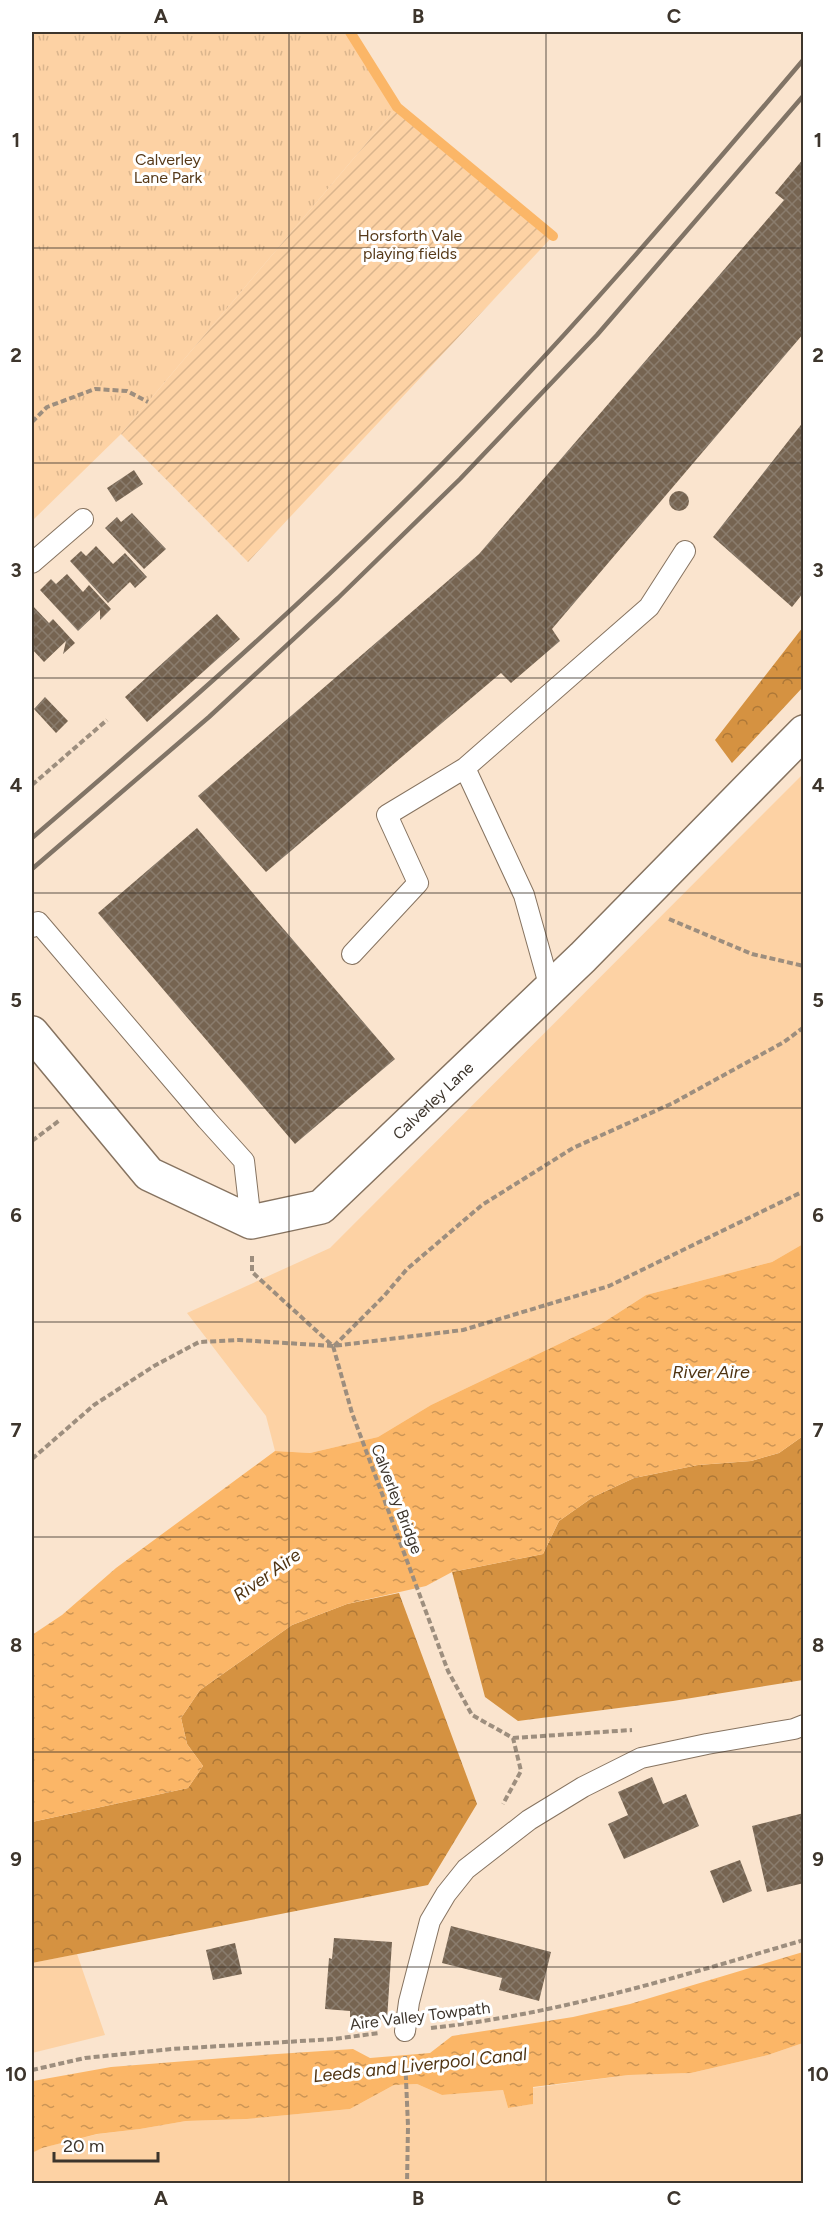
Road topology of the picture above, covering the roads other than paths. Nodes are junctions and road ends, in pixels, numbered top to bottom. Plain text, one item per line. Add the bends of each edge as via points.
1 (83, 519) dead end
2 (686, 551) dead end
3 (32, 563) edge
4 (804, 732) edge
5 (465, 768) junction
6 (32, 927) edge
7 (352, 954) dead end
8 (550, 988) junction
9 (32, 1033) edge
10 (251, 1222) junction
11 (804, 1725) edge
12 (405, 2031) road end

1 - 3 lane
2 - 5 lane via 649,607
4 - 8 street, Calverley Lane
5 - 7 lane via 387,815 418,883
5 - 8 lane via 524,895
6 - 10 lane via 38,922 244,1161
8 - 10 street, Calverley Lane via 321,1207
9 - 10 street via 149,1174
11 - 12 lane via 641,1758 583,1787 520,1827 466,1869 430,1921

